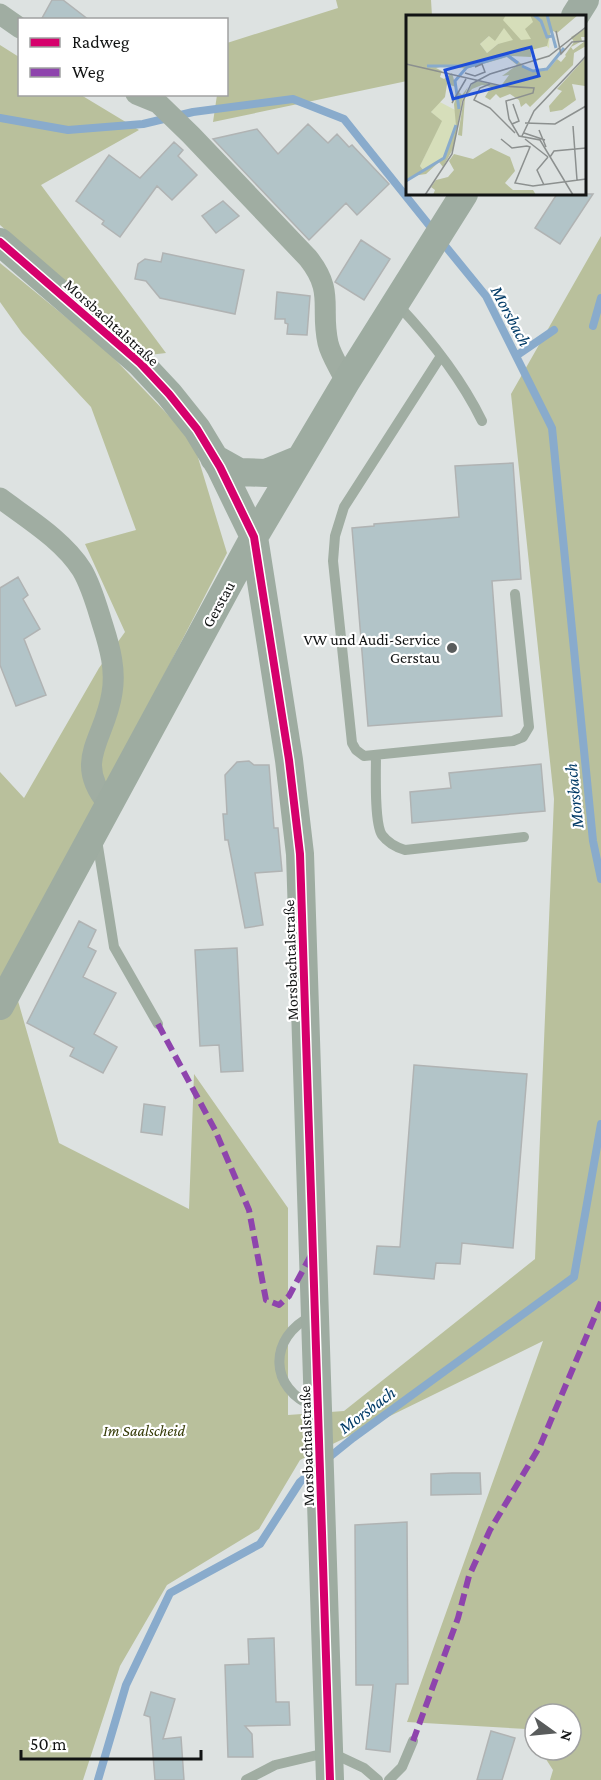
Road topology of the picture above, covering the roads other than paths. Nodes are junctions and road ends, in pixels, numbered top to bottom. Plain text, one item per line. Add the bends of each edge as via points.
1 (585, 0) edge
2 (0, 14) edge
3 (576, 15) edge
4 (18, 27) edge
5 (141, 96) edge
6 (458, 204) edge
7 (0, 242) edge
8 (396, 302) junction
9 (441, 356) junction
10 (346, 382) junction
11 (482, 421) dead end
12 (214, 458) junction
13 (300, 459) junction
14 (0, 498) edge
15 (254, 537) junction
16 (515, 594) dead end
17 (376, 755) junction
18 (108, 804) junction
19 (95, 829) junction
20 (524, 837) dead end
21 (0, 1006) edge
22 (158, 1024) dead end
23 (315, 1314) junction
24 (319, 1421) junction
25 (413, 1742) dead end
26 (330, 1752) junction
27 (246, 1780) edge
28 (330, 1780) edge
29 (378, 1780) edge
30 (389, 1780) edge

1 - 3 main road
2 - 4 street
5 - 10 street via 158,103 191,135 319,272 324,285 328,345
6 - 8 main road, Gerstau
7 - 12 main road, Morsbachtalstraße via 140,363 197,429
8 - 9 lane
8 - 10 main road, Gerstau
9 - 11 lane
9 - 17 lane via 345,507 335,536 333,561 352,743 364,756
10 - 13 main road, Gerstau
12 - 13 main road via 239,472 266,473
12 - 15 main road, Morsbachtalstraße
13 - 15 main road, Gerstau
14 - 18 street via 58,544 81,569 90,587 113,672 112,693 91,761 91,775
15 - 18 main road, Gerstau
15 - 23 main road, Morsbachtalstraße via 300,854
16 - 17 lane via 529,727 523,737
17 - 20 lane via 380,833 392,845 405,850
18 - 19 main road, Gerstau
19 - 21 main road, Gerstau
19 - 22 lane via 114,947
23 - 24 main road, Morsbachtalstraße
23 - 24 lane via 298,1323 286,1336 280,1353 280,1371 287,1388
24 - 26 main road, Morsbachtalstraße
25 - 30 lane via 402,1767
26 - 27 lane via 275,1765
26 - 28 main road, Morsbachtalstraße
26 - 29 lane via 364,1768

